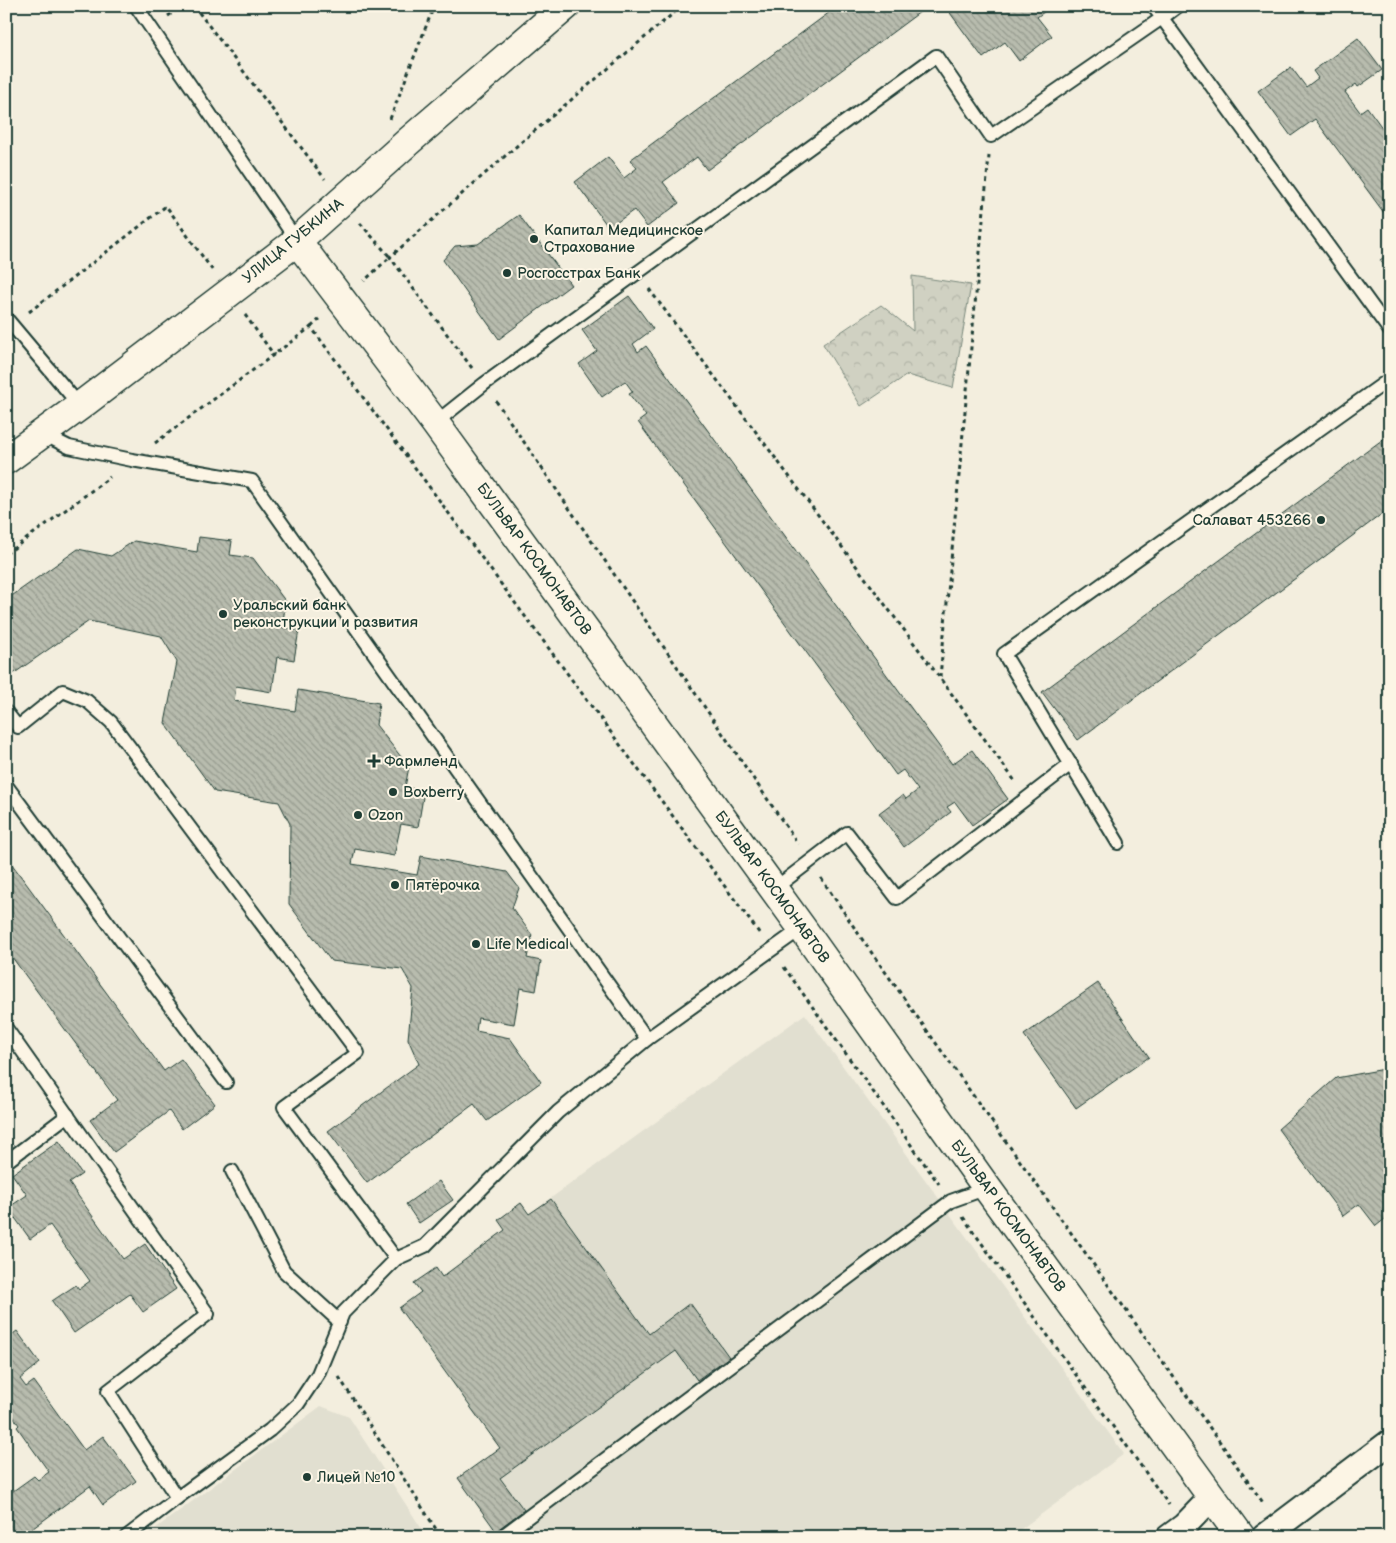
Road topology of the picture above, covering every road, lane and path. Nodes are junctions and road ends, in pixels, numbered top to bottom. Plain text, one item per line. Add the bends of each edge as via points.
1 (136, 6) edge
2 (194, 6) edge
3 (434, 6) edge
4 (566, 6) edge
5 (682, 6) edge
6 (1153, 6) edge
7 (1178, 6) edge
8 (1162, 18) junction
9 (388, 126) dead end
10 (991, 136) junction
11 (342, 201) junction
12 (297, 241) junction
13 (390, 257) junction
14 (638, 274) junction
15 (229, 293) junction
16 (341, 301) junction
17 (9, 322) edge
18 (311, 327) junction
19 (1390, 331) edge
20 (274, 355) junction
21 (1390, 380) edge
22 (484, 384) junction
23 (80, 406) junction
24 (435, 423) junction
25 (43, 434) junction
26 (6, 460) edge
27 (132, 460) junction
28 (6, 554) edge
29 (940, 678) junction
30 (6, 712) edge
31 (1071, 764) junction
32 (6, 785) edge
33 (1027, 798) junction
34 (1118, 843) dead end
35 (810, 861) junction
36 (774, 889) junction
37 (802, 928) junction
38 (772, 949) junction
39 (6, 1028) edge
40 (647, 1039) junction
41 (226, 1082) dead end
42 (68, 1115) junction
43 (6, 1162) edge
44 (232, 1171) dead end
45 (987, 1188) junction
46 (951, 1201) junction
47 (396, 1259) junction
48 (340, 1322) junction
49 (325, 1356) junction
50 (1390, 1442) edge
51 (1212, 1497) junction
52 (177, 1498) junction
53 (1177, 1531) edge
54 (1271, 1531) edge
55 (126, 1537) edge
56 (441, 1537) edge
57 (501, 1537) edge
58 (1241, 1537) edge

1 - 12 lane
2 - 11 path
3 - 9 path
4 - 11 street, УЛИЦА ГУБКИНА
5 - 13 path
6 - 8 lane
7 - 8 lane
8 - 10 lane
8 - 19 lane
10 - 14 lane via 936,56
10 - 29 path
11 - 12 street, УЛИЦА ГУБКИНА
11 - 13 path
12 - 15 street, УЛИЦА ГУБКИНА
12 - 16 street, БУЛЬВАР КОСМОНАВТОВ
13 - 16 path
13 - 22 path
14 - 22 lane
14 - 29 path
15 - 17 path via 166,206
15 - 20 path
15 - 23 street, УЛИЦА ГУБКИНА
16 - 18 path
16 - 24 street, БУЛЬВАР КОСМОНАВТОВ
17 - 23 lane
18 - 20 path
18 - 38 path
20 - 27 path
21 - 31 lane via 1004,654
22 - 24 lane
22 - 35 path
23 - 25 street, УЛИЦА ГУБКИНА
24 - 36 street, БУЛЬВАР КОСМОНАВТОВ
25 - 26 street, УЛИЦА ГУБКИНА
25 - 27 lane via 69,447
27 - 28 path
27 - 40 lane via 252,481
29 - 33 path
30 - 47 lane via 18,727 63,691 87,701 111,722 358,1052 284,1107
31 - 33 lane
31 - 34 lane
32 - 41 lane
33 - 35 lane via 897,898 847,833
35 - 36 lane
35 - 54 path
36 - 37 street, БУЛЬВАР КОСМОНАВТОВ
37 - 38 lane
37 - 45 street, БУЛЬВАР КОСМОНАВТОВ
38 - 40 lane
38 - 46 path
39 - 42 lane
40 - 47 lane via 558,1112 425,1246
42 - 43 lane
42 - 52 lane via 208,1314 108,1391
44 - 48 lane via 284,1271
45 - 46 lane
45 - 51 street, БУЛЬВАР КОСМОНАВТОВ
46 - 53 path
46 - 57 lane
47 - 48 lane via 344,1313
48 - 49 lane
49 - 52 lane via 318,1374 298,1404 270,1430
49 - 56 path
50 - 54 street
51 - 53 street
51 - 58 street, БУЛЬВАР КОСМОНАВТОВ
52 - 55 lane

